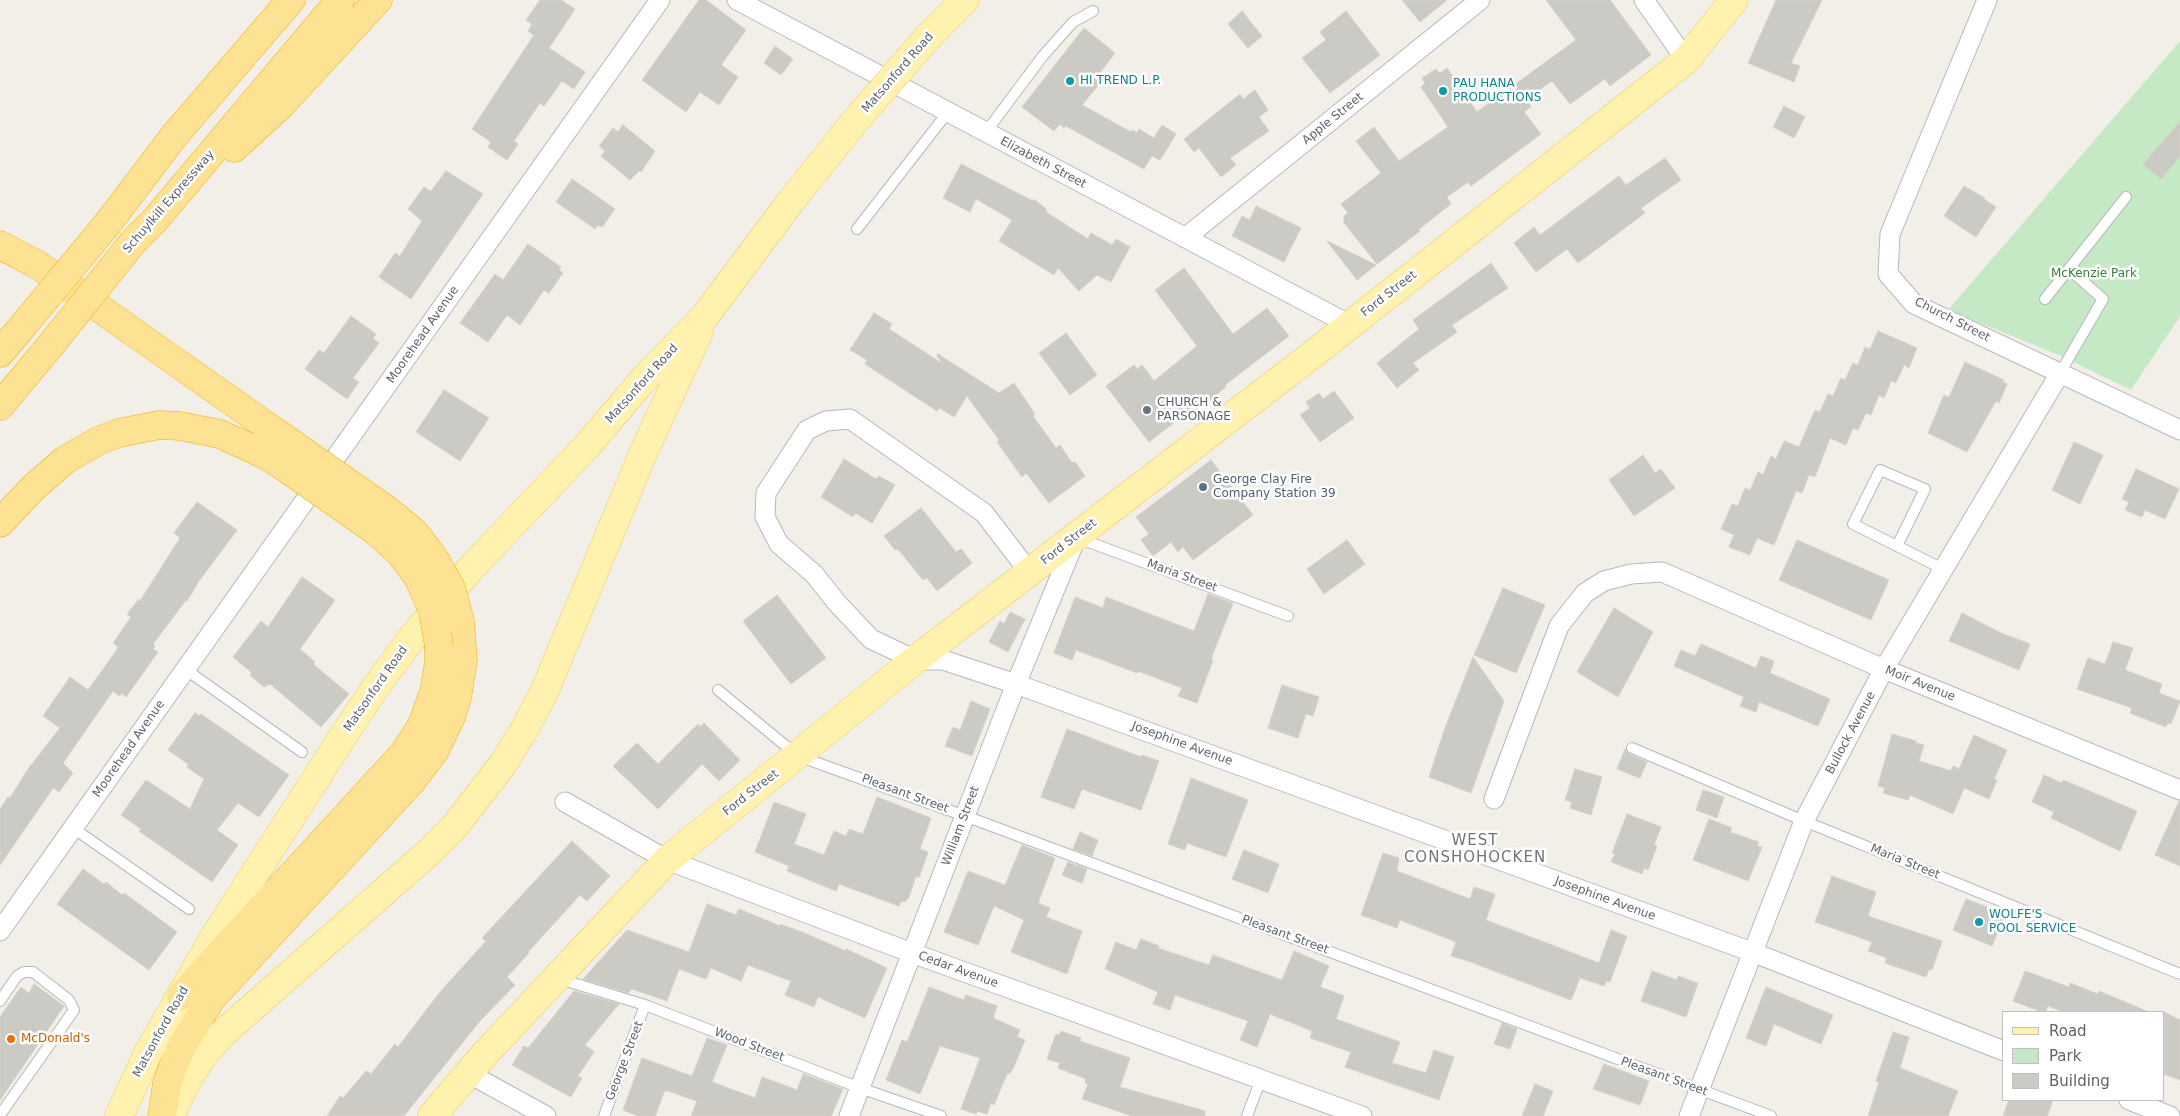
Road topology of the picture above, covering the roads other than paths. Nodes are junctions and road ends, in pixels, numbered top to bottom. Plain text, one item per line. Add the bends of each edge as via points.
1 (281, 0) edge
2 (291, 0) edge
3 (340, 0) edge
4 (378, 0) edge
5 (660, 0) edge
6 (737, 0) edge
7 (965, 0) edge
8 (1644, 0) edge
9 (1734, 0) edge
10 (1986, 0) edge
11 (1476, 1) edge
12 (1092, 11) dead end
13 (1686, 60) junction
14 (948, 112) junction
15 (986, 132) junction
16 (174, 136) junction
17 (2126, 197) dead end
18 (155, 220) junction
19 (857, 229) dead end
20 (1185, 238) junction
21 (0, 245) edge
22 (2068, 269) junction
23 (2045, 299) dead end
24 (706, 315) junction
25 (1350, 325) junction
26 (9, 343) edge
27 (2060, 373) junction
28 (0, 406) edge
29 (2180, 430) edge
30 (267, 441) junction
31 (0, 523) edge
32 (1076, 537) junction
33 (1897, 546) junction
34 (426, 567) junction
35 (1943, 569) junction
36 (1030, 573) junction
37 (1288, 616) dead end
38 (915, 660) junction
39 (1884, 669) junction
40 (185, 670) junction
41 (1016, 684) junction
42 (718, 690) dead end
43 (1632, 748) dead end
44 (302, 752) dead end
45 (798, 756) junction
46 (2180, 790) edge
47 (1494, 799) dead end
48 (565, 802) dead end
49 (965, 816) junction
50 (1804, 821) junction
51 (73, 828) junction
52 (666, 860) junction
53 (189, 909) dead end
54 (0, 931) edge
55 (1752, 952) junction
56 (912, 953) junction
57 (2180, 974) edge
58 (556, 978) junction
59 (180, 996) junction
60 (0, 1001) edge
61 (646, 1005) junction
62 (2002, 1050) edge
63 (468, 1073) junction
64 (1260, 1079) junction
65 (860, 1088) junction
66 (1699, 1090) junction
67 (2132, 1101) edge
68 (0, 1115) edge
69 (119, 1116) edge
70 (162, 1116) edge
71 (170, 1116) edge
72 (432, 1116) edge
73 (546, 1116) edge
74 (604, 1116) edge
75 (849, 1116) edge
76 (940, 1116) edge
77 (1247, 1116) edge
78 (1362, 1116) edge
79 (1689, 1116) edge
80 (1771, 1116) edge
81 (2170, 1116) edge

1 - 16 highway
2 - 16 highway
3 - 18 highway, Schuylkill Expressway
4 - 18 highway via 282,105
5 - 40 street, Moorehead Avenue
6 - 14 street, Elizabeth Street
7 - 24 main road, Matsonford Road, bridge via 928,37 856,120
8 - 13 street
9 - 13 main road, Ford Street
10 - 27 street, Church Street via 1890,234 1888,274 1914,304
11 - 20 street, Apple Street
12 - 15 lane via 1073,22 1042,57
13 - 25 main road, Ford Street
14 - 15 street, Elizabeth Street
14 - 19 lane
15 - 20 street, Elizabeth Street
16 - 26 highway, bridge via 108,223
17 - 22 lane
18 - 28 highway, Schuylkill Expressway, bridge via 133,242
20 - 25 street, Elizabeth Street
21 - 30 highway via 38,265
22 - 23 lane
22 - 27 lane via 2103,299
24 - 59 main road, Matsonford Road via 644,379 586,448 473,566 415,634 350,724
24 - 71 main road, Matsonford Road via 644,449 545,690 502,764 461,818 428,853 222,1034 187,1081
25 - 32 main road, Ford Street
27 - 29 street, Church Street
27 - 35 street, Bullock Avenue
30 - 31 highway via 180,426 159,425 119,433 65,460
30 - 34 highway, bridge via 280,464 380,519 399,552
32 - 36 main road, Ford Street
32 - 37 lane, Maria Street
32 - 41 street, William Street
33 - 33 lane via 1853,524 1880,470 1925,489
33 - 35 lane
34 - 59 highway, bridge via 439,663 434,692 422,725 394,766
34 - 70 highway, bridge via 451,588 460,622 462,660 451,718 434,752 411,782 211,999 174,1064
35 - 39 street, Bullock Avenue
36 - 38 main road, Ford Street
36 - 38 street, Josephine Avenue via 984,513 850,419 826,420 807,430 766,492 765,517 779,544 814,574 871,639
38 - 41 street, Josephine Avenue via 944,660
38 - 45 main road, Ford Street
39 - 46 street, Moir Avenue
39 - 47 street, Moir Avenue via 1662,572 1631,574 1604,581 1585,593 1559,626
39 - 50 street, Bullock Avenue
40 - 44 lane
40 - 51 street, Moorehead Avenue
41 - 49 street, William Street
41 - 55 street, Josephine Avenue
42 - 45 lane, Pleasant Street
43 - 50 lane, Maria Street
45 - 49 lane, Pleasant Street
45 - 52 main road, Ford Street
48 - 52 street, Cedar Avenue
49 - 56 street, William Street
49 - 66 lane, Pleasant Street
50 - 55 street, Bullock Avenue
50 - 57 lane, Maria Street
51 - 53 lane
51 - 54 street, Moorehead Avenue
52 - 56 street, Cedar Avenue
52 - 58 main road, Ford Street
55 - 62 street, Josephine Avenue
55 - 66 street, Bullock Avenue
56 - 64 street, Cedar Avenue
56 - 65 street, William Street
58 - 61 lane, Wood Street
58 - 63 main road, Ford Street
59 - 69 main road, Matsonford Road via 148,1051
60 - 68 lane via 17,976 32,972 69,1000 74,1010
61 - 65 lane, Wood Street
61 - 74 lane, George Street
63 - 72 main road, Ford Street
63 - 73 street
64 - 77 lane
64 - 78 street, Cedar Avenue
65 - 75 street, William Street
65 - 76 lane, Wood Street
66 - 79 street, Bullock Avenue
66 - 80 lane, Pleasant Street
67 - 81 street

